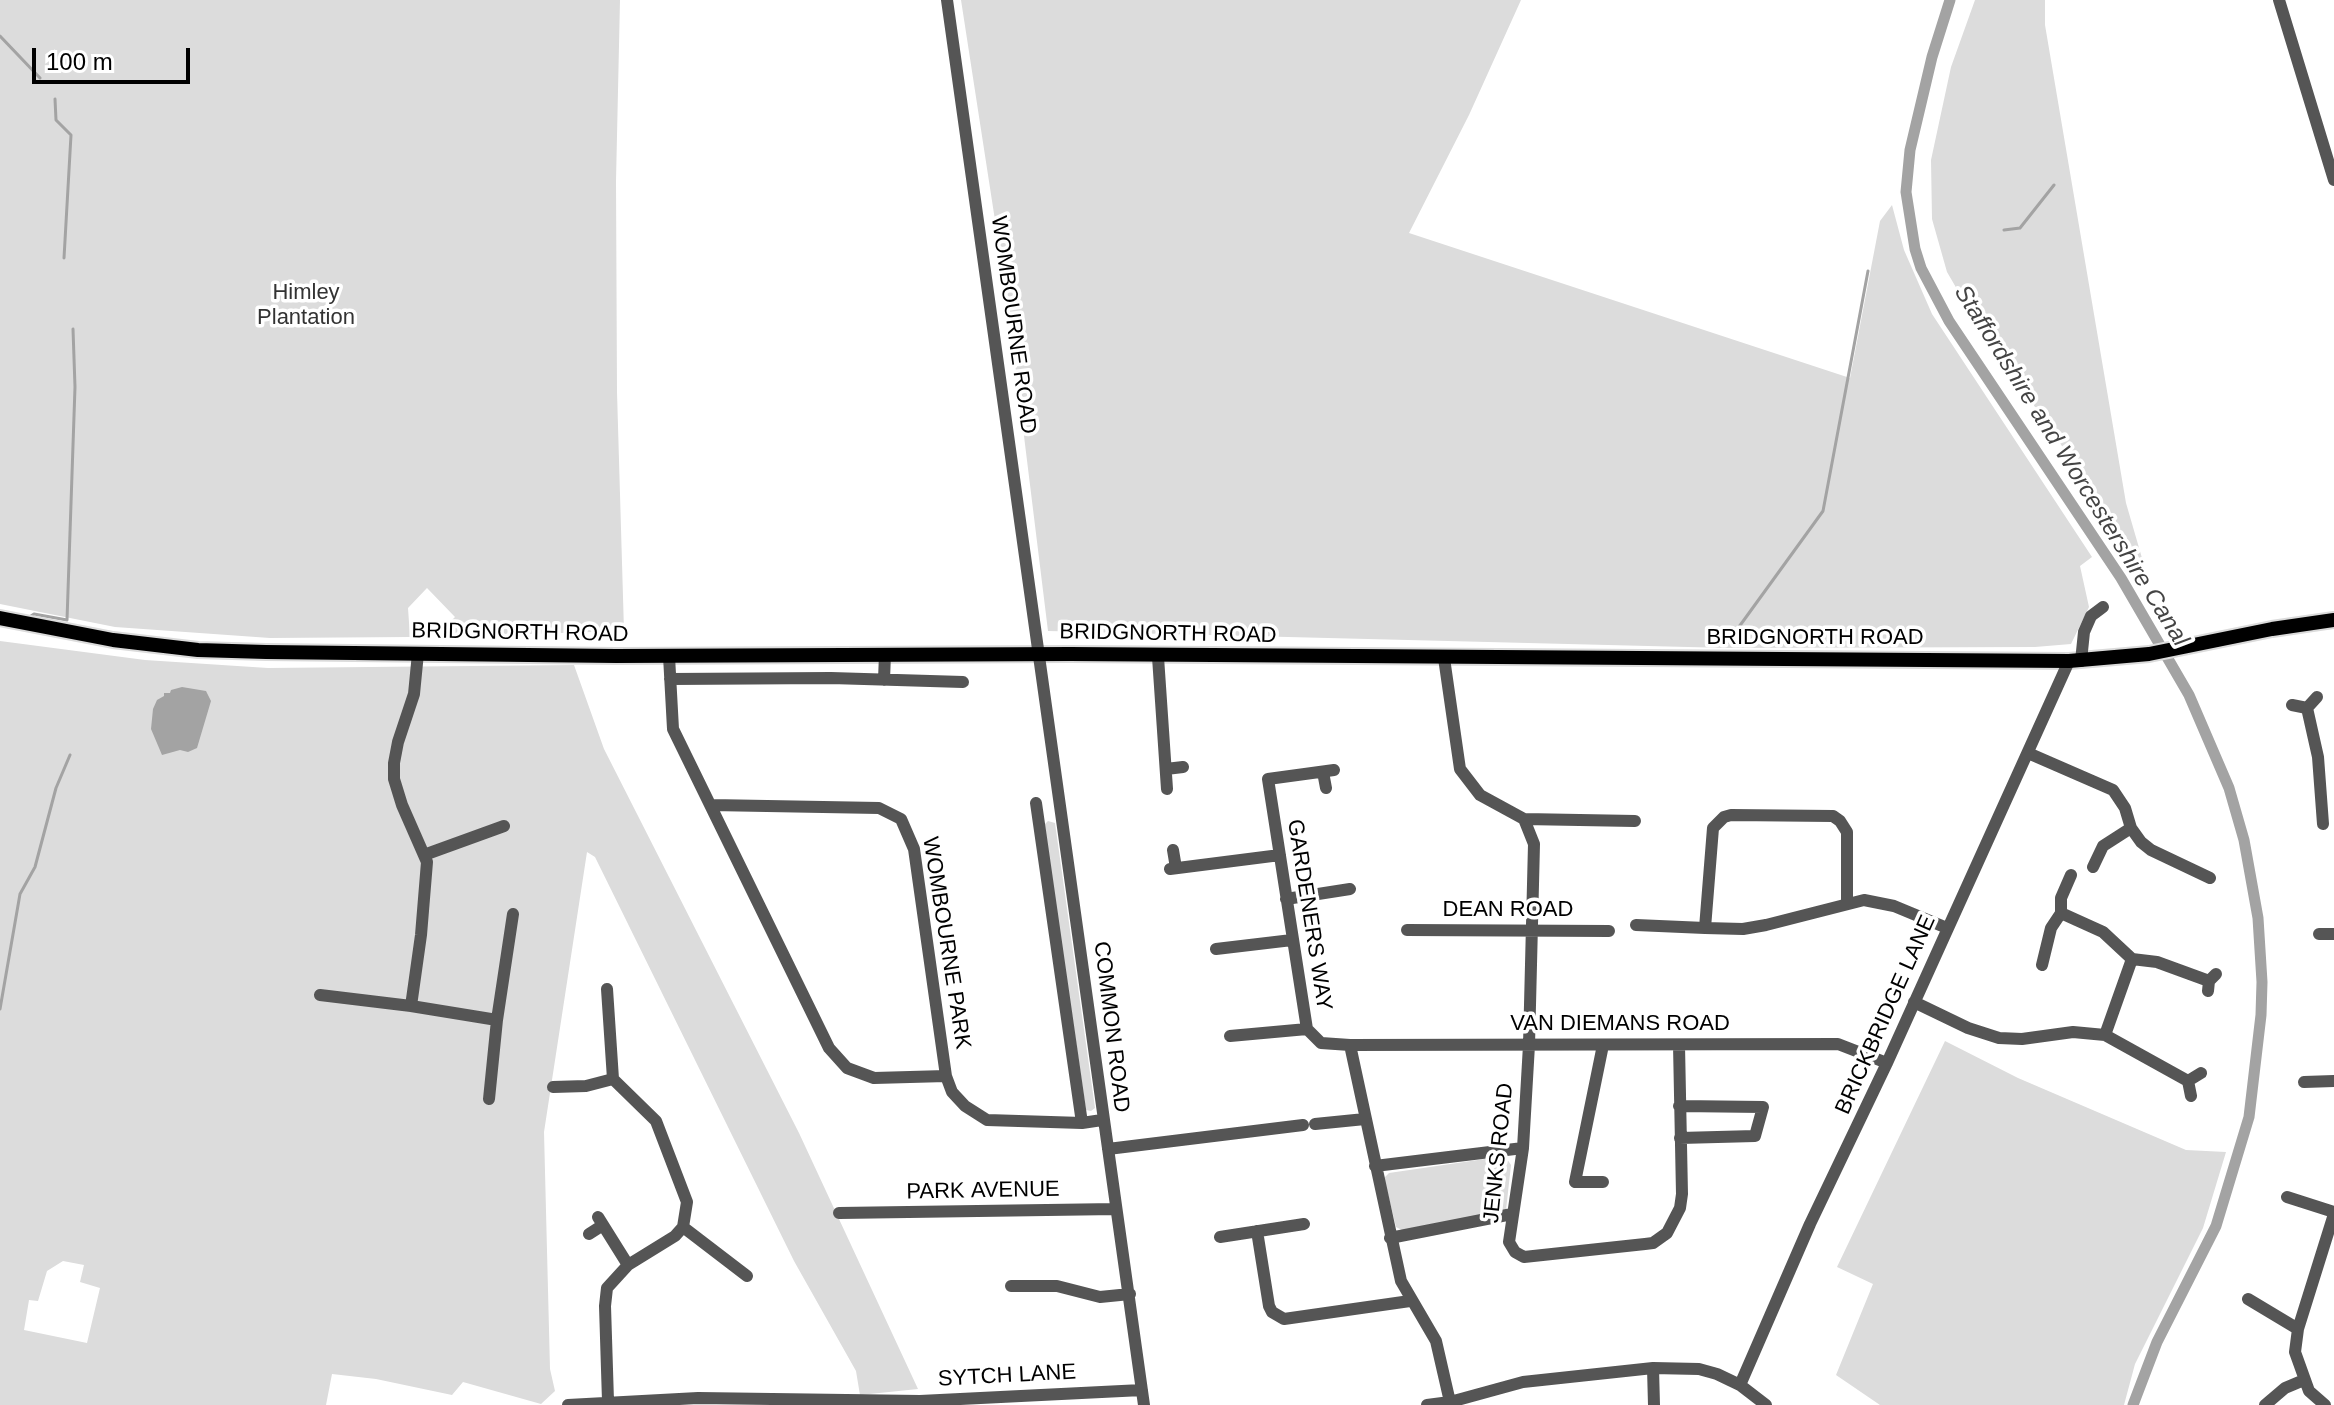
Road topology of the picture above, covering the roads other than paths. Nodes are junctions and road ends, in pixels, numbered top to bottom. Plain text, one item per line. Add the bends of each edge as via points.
1 (947, 0) edge
2 (2279, 0) edge
3 (2334, 180) edge
4 (2103, 607) dead end
5 (0, 618) edge
6 (2334, 620) edge
7 (418, 653) junction
8 (885, 654) junction
9 (1039, 655) junction
10 (669, 656) junction
11 (1158, 657) junction
12 (1444, 658) junction
13 (2075, 661) junction
14 (670, 679) junction
15 (884, 680) junction
16 (963, 682) dead end
17 (2317, 697) dead end
18 (2292, 705) dead end
19 (2307, 708) junction
20 (2028, 753) junction
21 (2334, 756) edge
22 (2318, 757) junction
23 (1183, 767) dead end
24 (1166, 769) junction
25 (1326, 788) dead end
26 (1167, 789) dead end
27 (711, 805) junction
28 (1059, 812) junction
29 (1524, 819) junction
30 (1635, 821) dead end
31 (2323, 824) dead end
32 (504, 826) dead end
33 (2131, 828) junction
34 (1173, 850) dead end
35 (424, 855) junction
36 (1280, 855) junction
37 (2093, 857) dead end
38 (2071, 875) dead end
39 (1339, 877) dead end
40 (2210, 878) dead end
41 (1286, 899) junction
42 (1847, 903) junction
43 (1653, 910) dead end
44 (2061, 913) junction
45 (513, 914) dead end
46 (1636, 925) dead end
47 (1655, 925) junction
48 (1705, 928) junction
49 (1947, 928) junction
50 (1532, 929) junction
51 (1407, 930) dead end
52 (1609, 931) dead end
53 (1225, 933) dead end
54 (2319, 934) dead end
55 (2334, 934) edge
56 (1292, 940) junction
57 (2132, 959) junction
58 (2042, 965) dead end
59 (2211, 982) dead end
60 (320, 995) dead end
61 (612, 996) dead end
62 (1914, 1002) junction
63 (411, 1006) junction
64 (497, 1020) junction
65 (1307, 1029) junction
66 (2105, 1035) junction
67 (1230, 1036) dead end
68 (1350, 1045) junction
69 (1529, 1045) junction
70 (1603, 1045) junction
71 (1679, 1045) junction
72 (1887, 1063) junction
73 (2201, 1073) dead end
74 (946, 1076) junction
75 (613, 1079) junction
76 (2188, 1081) junction
77 (2334, 1081) edge
78 (2304, 1082) dead end
79 (553, 1087) dead end
80 (2191, 1096) dead end
81 (489, 1099) dead end
82 (1679, 1106) junction
83 (1365, 1119) junction
84 (1102, 1120) junction
85 (1082, 1123) junction
86 (1680, 1138) junction
87 (1523, 1148) junction
88 (1108, 1149) junction
89 (1375, 1166) junction
90 (1603, 1182) dead end
91 (2303, 1186) dead end
92 (1116, 1209) junction
93 (2334, 1213) edge
94 (1512, 1214) junction
95 (847, 1218) dead end
96 (1304, 1224) dead end
97 (683, 1227) junction
98 (1257, 1231) junction
99 (589, 1234) dead end
100 (1220, 1237) dead end
101 (1390, 1238) junction
102 (2329, 1251) edge
103 (628, 1265) junction
104 (1024, 1270) dead end
105 (747, 1276) dead end
106 (1130, 1294) junction
107 (2248, 1299) dead end
108 (1410, 1301) junction
109 (2298, 1329) junction
110 (1653, 1368) junction
111 (2304, 1380) junction
112 (1740, 1385) junction
113 (1142, 1390) junction
114 (608, 1401) junction
115 (665, 1402) edge
116 (1450, 1402) junction
117 (568, 1405) edge
118 (1144, 1405) edge
119 (1427, 1405) edge
120 (1654, 1405) edge
121 (1766, 1405) edge
122 (2265, 1405) edge
123 (2325, 1405) edge

1 - 9 street, WOMBOURNE ROAD
2 - 3 street
4 - 13 street, BRICKBRIDGE LANE via 2091,616
5 - 7 main road, BRIDGNORTH ROAD via 198,650
6 - 13 main road, BRIDGNORTH ROAD via 2149,654
7 - 10 main road, BRIDGNORTH ROAD
7 - 35 street via 394,779
8 - 9 main road, BRIDGNORTH ROAD
8 - 10 main road, BRIDGNORTH ROAD
8 - 15 street
9 - 11 main road, BRIDGNORTH ROAD
9 - 28 street, COMMON ROAD
10 - 14 street, WOMBOURNE PARK
11 - 12 main road, BRIDGNORTH ROAD
11 - 24 street
12 - 13 main road, BRIDGNORTH ROAD
12 - 29 street via 1460,769 1480,795
13 - 20 street, BRICKBRIDGE LANE
14 - 15 street
14 - 27 street, WOMBOURNE PARK via 673,729
15 - 16 street
17 - 19 street
18 - 19 street
19 - 22 street
20 - 33 street via 2113,790
20 - 49 street, BRICKBRIDGE LANE
21 - 22 street
22 - 31 street
23 - 24 street
24 - 26 street
25 - 36 street, GARDENERS WAY via 1328,771 1268,779
27 - 74 street, WOMBOURNE PARK via 829,1048 847,1068 874,1078
27 - 74 street, WOMBOURNE PARK via 879,808 901,819 914,849
28 - 84 street, COMMON ROAD
28 - 85 street, COMMON ROAD via 1037,810
29 - 30 street
29 - 50 street, JENKS ROAD via 1534,844
32 - 35 street
33 - 37 street
33 - 40 street via 2151,850 2194,877
34 - 36 street via 1173,868
35 - 63 street via 427,882
36 - 41 street, GARDENERS WAY
38 - 44 street
39 - 41 street via 1346,890
41 - 56 street, GARDENERS WAY
42 - 48 street via 1766,925
42 - 48 street via 1847,832 1840,821 1833,816 1731,815 1718,822 1711,836
42 - 49 street via 1879,902
43 - 47 street
44 - 57 street via 2103,932
44 - 58 street via 2051,928
45 - 64 street
46 - 47 street
47 - 48 street
49 - 62 street, BRICKBRIDGE LANE
50 - 51 street, DEAN ROAD
50 - 52 street, DEAN ROAD
50 - 69 street, JENKS ROAD
53 - 56 street via 1222,948
54 - 55 street
56 - 65 street, GARDENERS WAY
57 - 59 street via 2157,962
57 - 66 street
60 - 63 street
61 - 75 street
62 - 66 street via 1999,1038
62 - 72 street, BRICKBRIDGE LANE
63 - 64 street
64 - 81 street
65 - 67 street
65 - 68 street, GARDENERS WAY via 1321,1043
66 - 76 street
68 - 69 street, VAN DIEMANS ROAD
68 - 83 street
69 - 70 street, VAN DIEMANS ROAD
69 - 87 street, JENKS ROAD
70 - 71 street, VAN DIEMANS ROAD
70 - 90 street via 1575,1182
71 - 72 street, VAN DIEMANS ROAD via 1838,1044
71 - 82 street, JENKS ROAD
72 - 112 street, BRICKBRIDGE LANE
73 - 76 street
74 - 85 street, WOMBOURNE PARK via 958,1100 987,1120
75 - 79 street
75 - 97 street via 651,1113 664,1135 686,1196
76 - 80 street
77 - 78 street via 2318,1088
82 - 86 street, JENKS ROAD
82 - 86 street via 1763,1107 1755,1136
83 - 88 street
83 - 89 street
84 - 85 street, WOMBOURNE PARK
84 - 88 street, COMMON ROAD
86 - 94 street, JENKS ROAD via 1680,1208 1667,1233 1653,1243 1524,1257 1509,1242
87 - 89 street
87 - 94 street, JENKS ROAD
88 - 92 street, COMMON ROAD
89 - 101 street
91 - 93 street via 2293,1198
92 - 95 street, PARK AVENUE
92 - 106 street, COMMON ROAD
93 - 102 street
94 - 101 street
96 - 98 street
97 - 103 street via 665,1245
97 - 105 street
98 - 100 street
98 - 108 street via 1269,1306 1284,1319
99 - 103 street via 600,1221
101 - 108 street
102 - 109 street
103 - 114 street via 607,1288
104 - 106 street via 1017,1286 1057,1286 1100,1297
106 - 113 street, COMMON ROAD
107 - 109 street via 2264,1303
108 - 116 street via 1436,1341
109 - 111 street via 2295,1352
110 - 112 street via 1699,1369
110 - 116 street via 1523,1382
110 - 120 street
111 - 122 street
111 - 123 street
112 - 121 street
113 - 115 street, SYTCH LANE via 920,1401
113 - 118 street, COMMON ROAD
114 - 115 street, SYTCH LANE
114 - 117 street, SYTCH LANE
116 - 119 street

